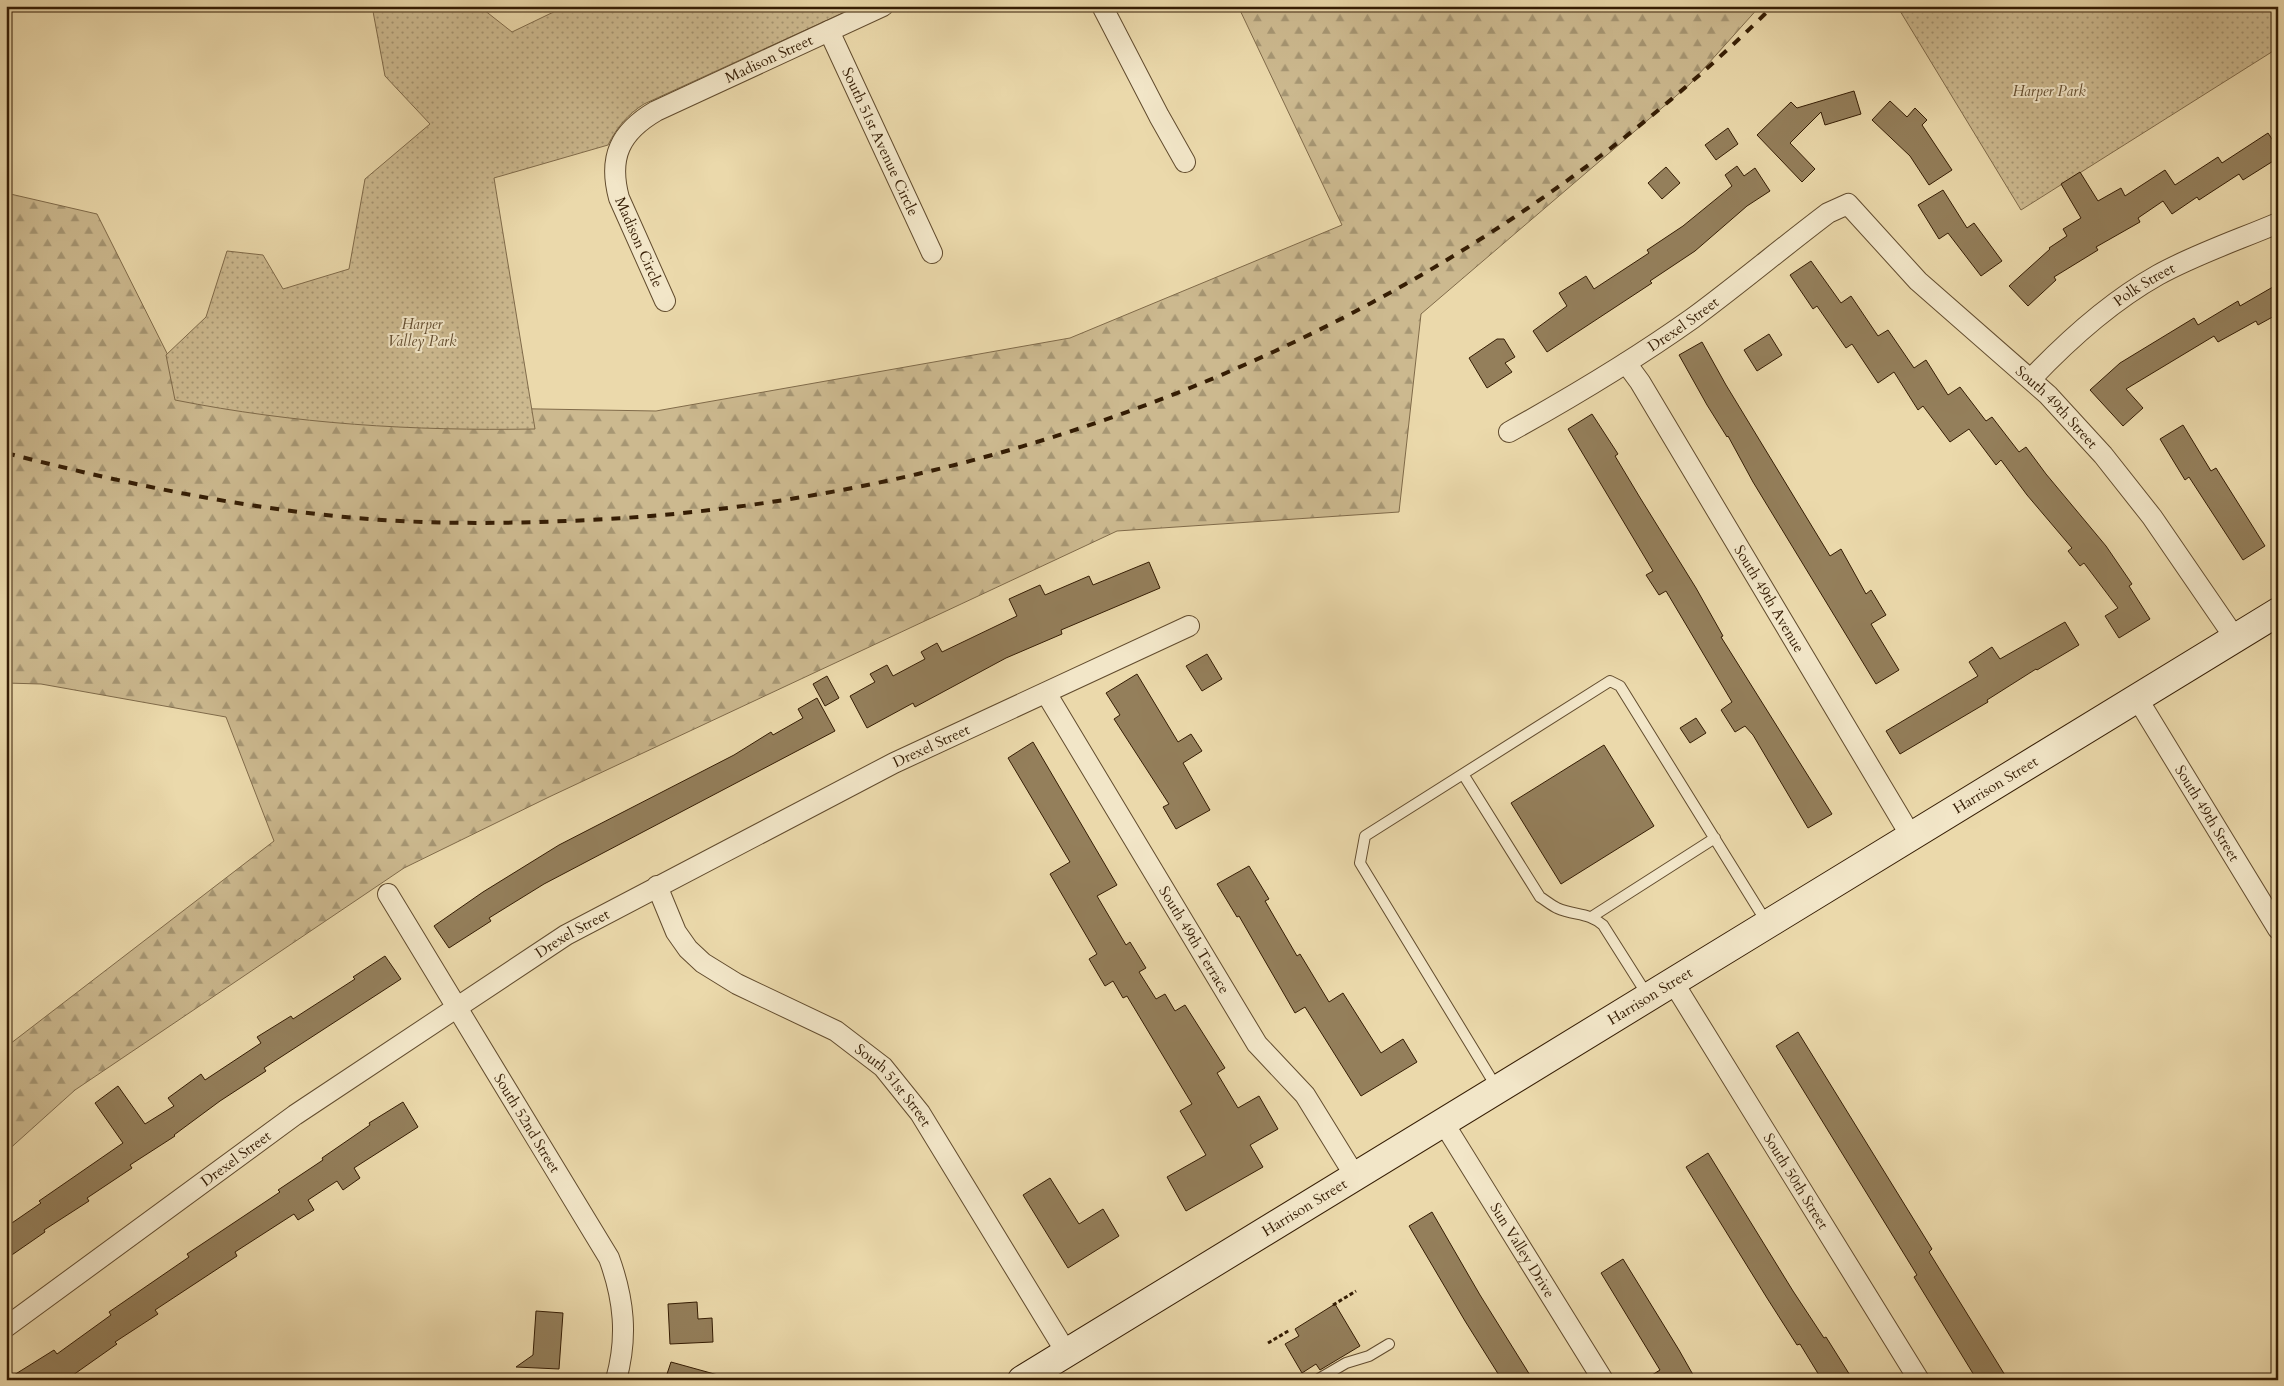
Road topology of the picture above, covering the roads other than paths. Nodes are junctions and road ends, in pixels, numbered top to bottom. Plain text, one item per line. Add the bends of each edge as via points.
1 (883, 6) edge
2 (1102, 6) edge
3 (829, 31) junction
4 (656, 111) joint
5 (1185, 162) dead end
6 (1848, 204) joint
7 (2278, 224) edge
8 (932, 253) dead end
9 (665, 300) dead end
10 (1626, 363) junction
11 (2031, 379) junction
12 (1509, 432) dead end
13 (2278, 612) edge
14 (1189, 626) dead end
15 (2235, 638) junction
16 (1046, 693) junction
17 (2137, 698) junction
18 (1463, 774) junction
19 (1911, 836) junction
20 (1715, 838) junction
21 (656, 886) junction
22 (388, 894) dead end
23 (1593, 916) junction
24 (1767, 924) junction
25 (2278, 929) edge
26 (1672, 982) junction
27 (1648, 996) junction
28 (456, 1007) junction
29 (1498, 1088) junction
30 (1443, 1122) junction
31 (1355, 1176) junction
32 (6, 1327) edge
33 (1389, 1344) dead end
34 (1066, 1352) junction
35 (618, 1372) edge
36 (1022, 1380) edge
37 (1318, 1380) edge
38 (1603, 1380) edge
39 (1919, 1380) edge

1 - 3 street, Madison Street
2 - 5 street
3 - 4 street, Madison Street
3 - 8 street, South 51st Avenue Circle
4 - 9 street, Madison Circle via 640,120 628,133 616,154 614,181
6 - 10 street, Drexel Street via 1828,212 1694,317
6 - 11 street, South 49th Street via 1918,281
7 - 11 street, Polk Street via 2192,258 2126,294 2058,350
10 - 12 street, Drexel Street
10 - 19 street, South 49th Avenue
11 - 15 street, South 49th Street via 2103,455 2152,517
13 - 15 main road, Harrison Street
14 - 16 street, Drexel Street
15 - 17 main road, Harrison Street
16 - 21 street, Drexel Street via 894,762
16 - 31 street, South 49th Terrace via 1257,1044 1305,1095
17 - 19 main road, Harrison Street
17 - 25 street, South 49th Street
18 - 20 lane via 1610,681 1620,686
18 - 23 lane via 1540,897 1555,907
18 - 29 lane via 1365,836 1360,863
19 - 24 main road, Harrison Street
20 - 23 lane
20 - 24 lane
21 - 28 street, Drexel Street via 566,935
21 - 34 street, South 51st Street via 676,932 703,963 737,984 836,1031 883,1067 920,1113
22 - 28 street, South 52nd Street
23 - 27 lane via 1604,925
24 - 26 main road, Harrison Street
26 - 27 main road, Harrison Street
26 - 39 street, South 50th Street
27 - 29 main road, Harrison Street
28 - 32 street, Drexel Street via 295,1115
28 - 35 street, South 52nd Street via 609,1258 623,1308 624,1333
29 - 30 main road, Harrison Street
30 - 31 main road, Harrison Street
30 - 38 street, Sun Valley Drive
31 - 34 main road, Harrison Street
33 - 37 lane
34 - 36 main road, Harrison Street

